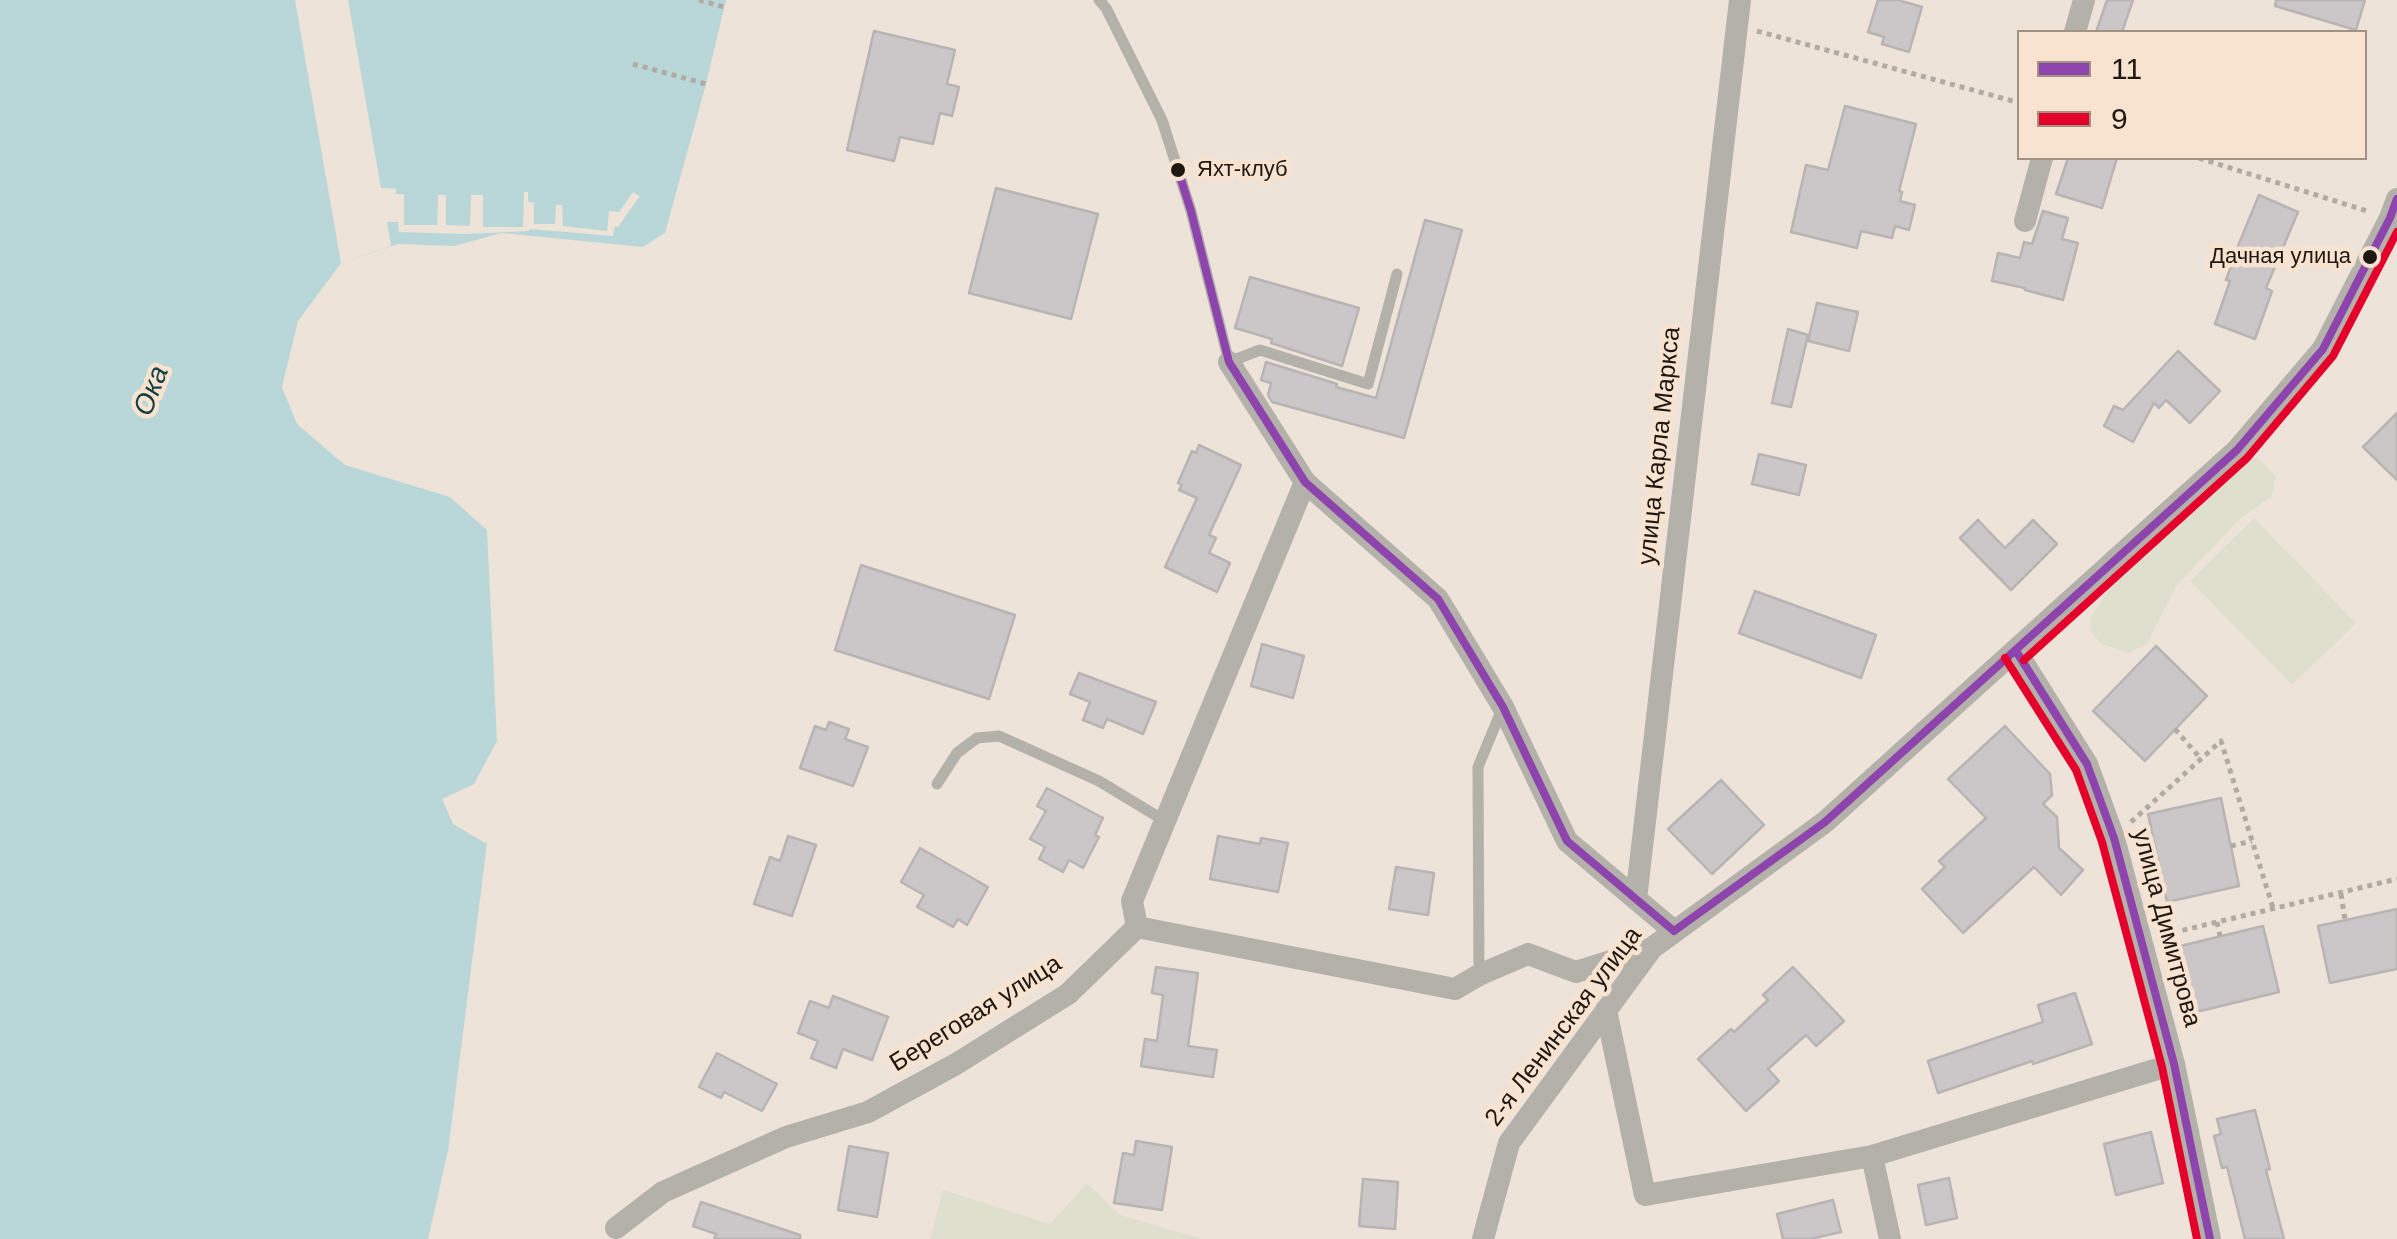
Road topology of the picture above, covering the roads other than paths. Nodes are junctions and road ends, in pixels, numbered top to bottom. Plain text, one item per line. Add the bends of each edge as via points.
1 (1099, 0) edge
2 (1740, 0) edge
3 (2084, 0) edge
4 (2076, 30) edge
5 (2041, 160) edge
6 (2025, 221) dead end
7 (2392, 221) edge
8 (1397, 274) dead end
9 (1229, 362) junction
10 (1305, 482) junction
11 (2016, 651) junction
12 (1503, 707) junction
13 (937, 784) dead end
14 (1165, 822) junction
15 (1636, 899) junction
16 (1137, 927) junction
17 (1674, 932) junction
18 (1652, 948) junction
19 (1479, 975) junction
20 (1606, 1010) junction
21 (2174, 1064) junction
22 (1872, 1156) junction
23 (616, 1228) dead end
24 (1483, 1239) edge
25 (1890, 1239) edge
26 (2210, 1239) edge

1 - 9 lane via 1162,120
2 - 15 street, улица Карла Маркса
3 - 4 street
5 - 6 street
7 - 11 street via 2324,349 2236,450
8 - 9 lane via 1368,384 1260,350
9 - 10 street
10 - 12 street via 1438,599
10 - 14 street
11 - 17 street, 2-я Ленинская улица via 1824,822
11 - 21 street, улица Димитрова via 2088,764
12 - 15 street via 1567,840
12 - 19 lane via 1478,767
13 - 14 lane via 976,738 999,736 1099,782
14 - 16 street via 1132,901
15 - 17 street
16 - 19 street via 1455,990
16 - 23 street, Береговая улица via 1068,994 956,1064 868,1112 786,1137 663,1192
17 - 18 street, 2-я Ленинская улица
18 - 19 street via 1576,972 1528,954
18 - 20 street, 2-я Ленинская улица
20 - 22 street via 1645,1195
20 - 24 street, 2-я Ленинская улица via 1509,1143
21 - 22 street
21 - 26 street, улица Димитрова
22 - 25 street

